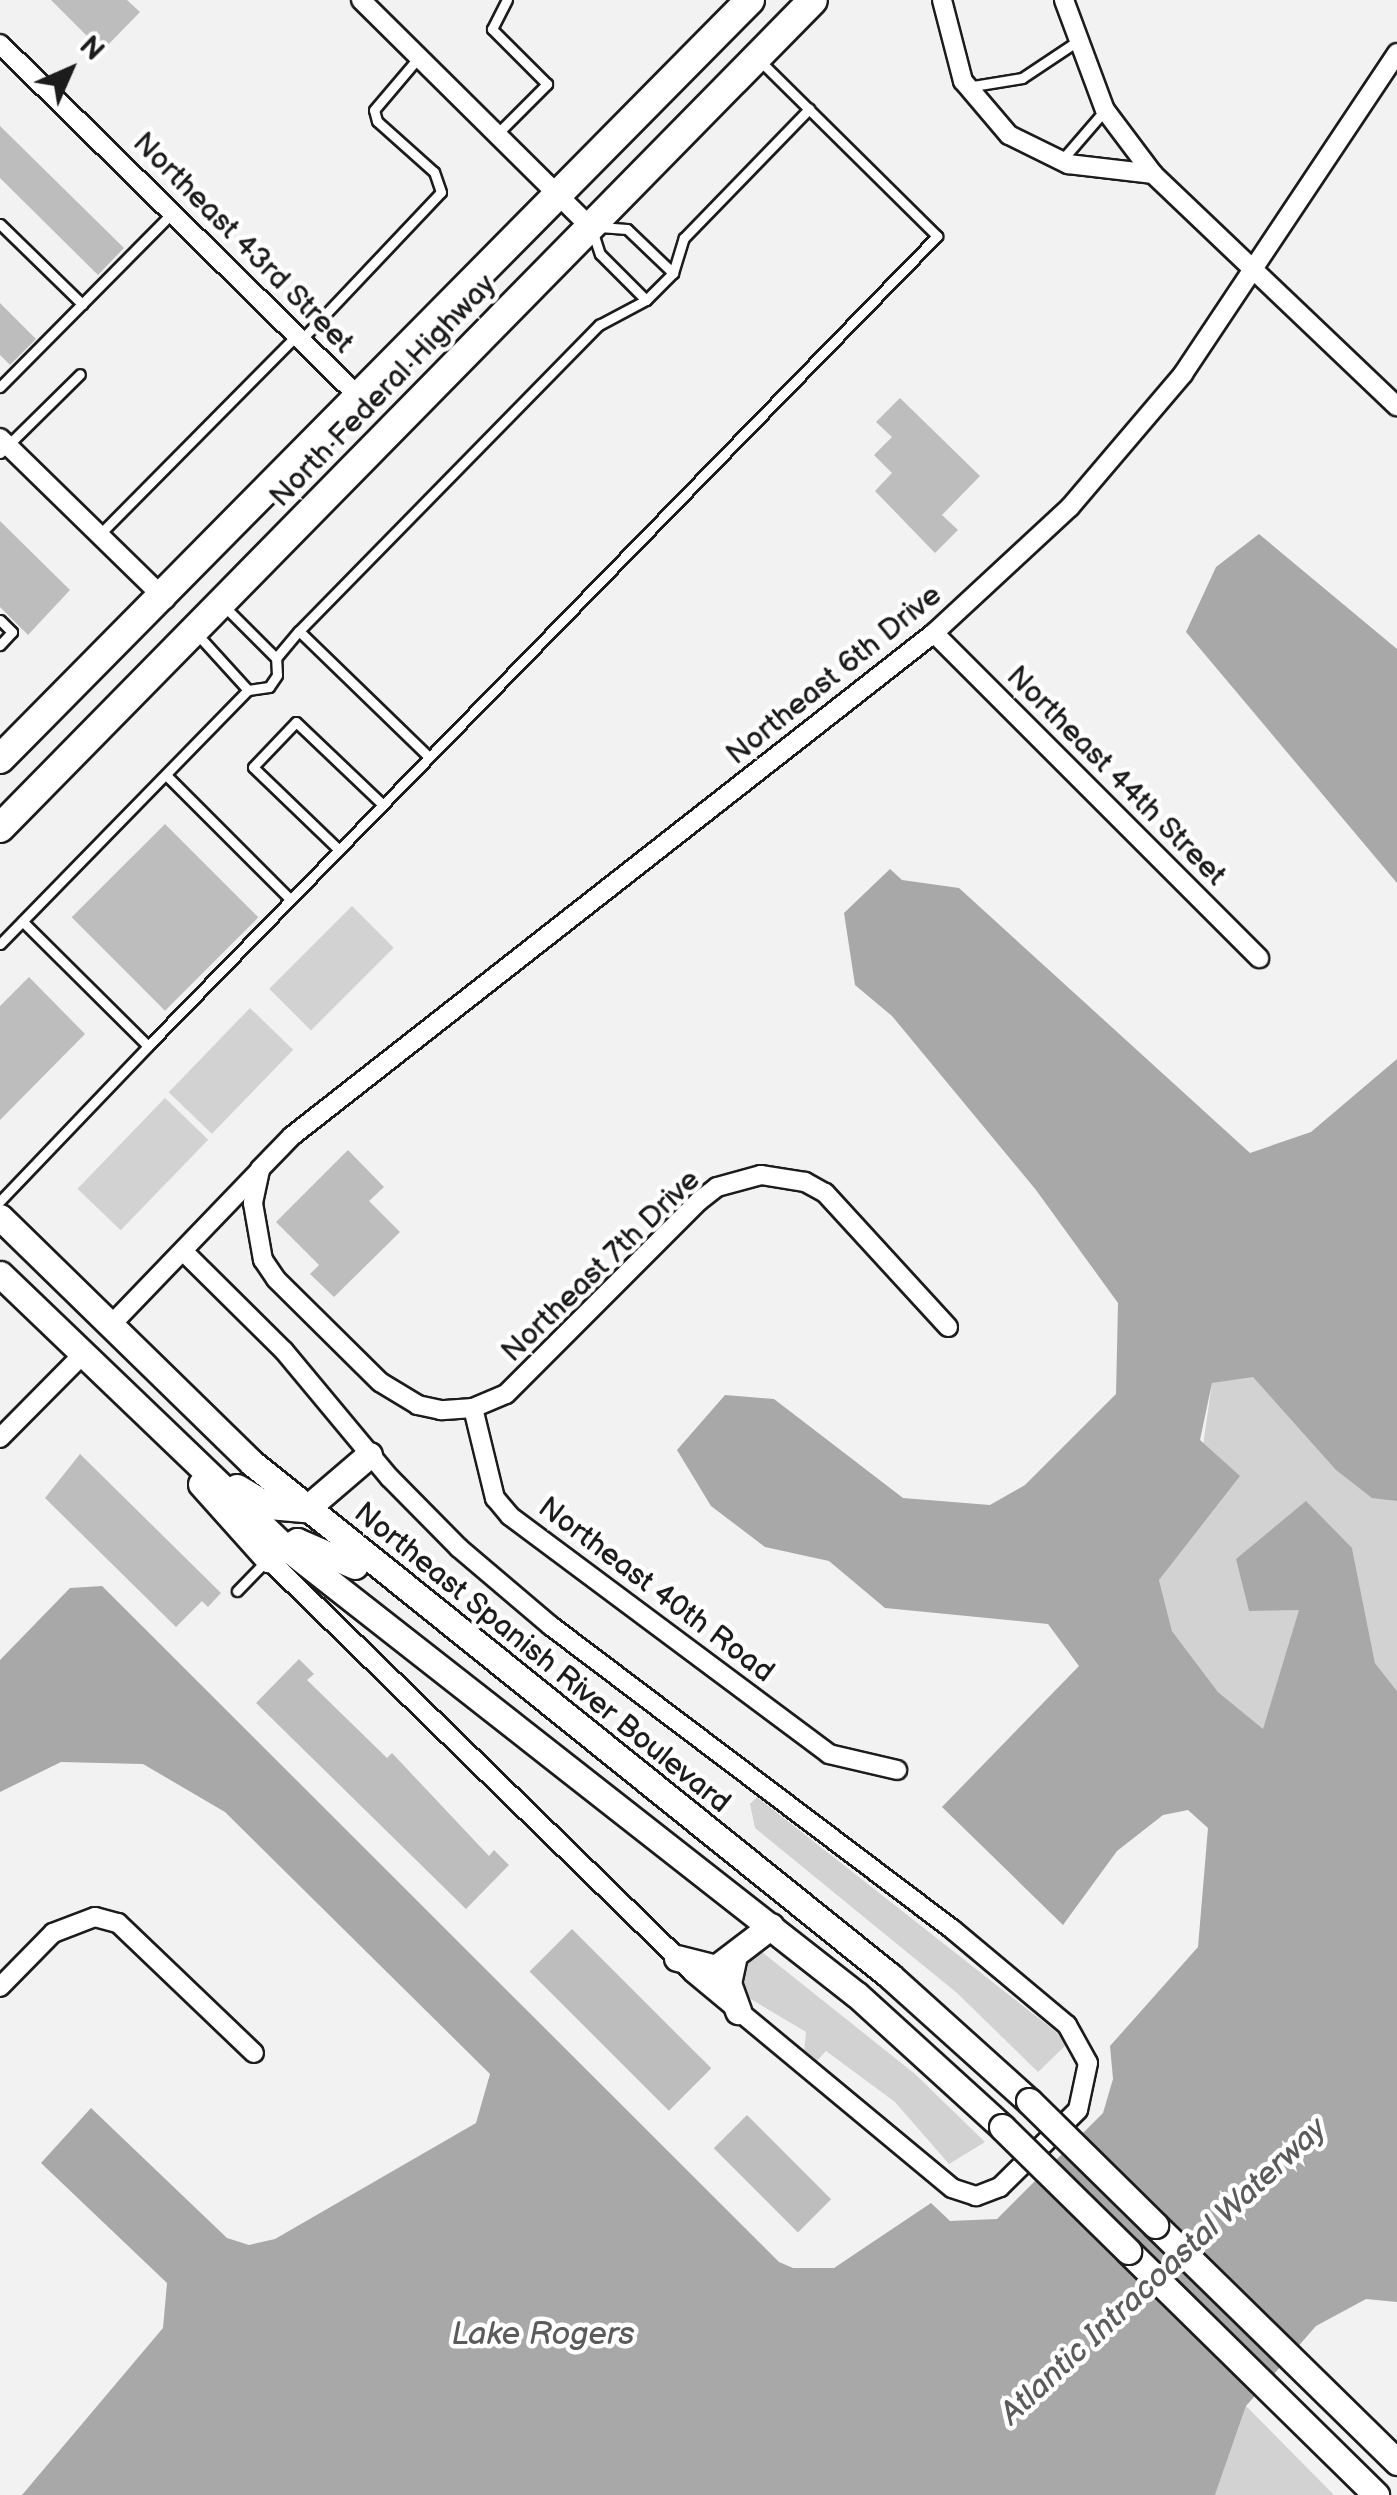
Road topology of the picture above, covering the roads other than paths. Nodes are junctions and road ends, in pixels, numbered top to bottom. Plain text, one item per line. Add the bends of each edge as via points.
1 (361, 0) edge
2 (508, 0) edge
3 (750, 0) edge
4 (813, 0) edge
5 (942, 0) edge
6 (1064, 0) edge
7 (1076, 42) junction
8 (2, 50) edge
9 (1397, 53) edge
10 (418, 56) junction
11 (756, 58) junction
12 (967, 86) junction
13 (808, 109) junction
14 (1105, 110) junction
15 (497, 134) junction
16 (1061, 162) junction
17 (1154, 174) junction
18 (559, 195) junction
19 (174, 211) junction
20 (0, 224) edge
21 (590, 227) junction
22 (1256, 268) junction
23 (673, 273) junction
24 (646, 300) junction
25 (82, 304) junction
26 (299, 338) junction
27 (80, 374) dead end
28 (0, 387) edge
29 (360, 398) junction
30 (1397, 406) edge
31 (2, 445) edge
32 (99, 535) junction
33 (220, 542) junction
34 (164, 599) junction
35 (221, 603) junction
36 (0, 620) edge
37 (194, 631) junction
38 (300, 631) junction
39 (934, 633) junction
40 (0, 645) edge
41 (276, 658) junction
42 (138, 688) junction
43 (248, 690) junction
44 (426, 754) junction
45 (0, 759) edge
46 (166, 775) junction
47 (380, 802) junction
48 (0, 828) edge
49 (336, 847) junction
50 (288, 897) junction
51 (22, 921) junction
52 (0, 944) edge
53 (1259, 958) dead end
54 (148, 1046) junction
55 (260, 1169) junction
56 (0, 1200) edge
57 (0, 1217) edge
58 (183, 1251) junction
59 (0, 1274) edge
60 (111, 1325) junction
61 (948, 1327) dead end
62 (82, 1354) junction
63 (473, 1408) junction
64 (0, 1438) edge
65 (170, 1441) junction
66 (369, 1455) junction
67 (306, 1509) junction
68 (276, 1552) junction
69 (237, 1591) dead end
70 (456, 1630) junction
71 (897, 1770) dead end
72 (771, 1926) junction
73 (677, 1958) junction
74 (733, 1960) junction
75 (0, 1987) edge
76 (738, 2011) junction
77 (254, 2053) dead end
78 (1389, 2454) edge
79 (1376, 2495) edge

1 - 10 street
2 - 15 lane via 492,29 547,84
3 - 18 main road, North Federal Highway
4 - 11 main road, North Federal Highway
5 - 12 street
6 - 7 street
7 - 12 lane via 1022,78
7 - 14 street
8 - 19 street, Northeast 43rd Street
9 - 22 street, Northeast 6th Drive
10 - 15 street
10 - 26 lane via 374,110 377,121 434,172 441,192
11 - 13 lane
11 - 21 main road, North Federal Highway
12 - 16 street via 1010,134
13 - 23 lane via 684,238
13 - 44 lane via 937,236
14 - 16 lane
14 - 17 street
15 - 18 street
16 - 17 street
17 - 22 street
18 - 21 street
18 - 29 main road, North Federal Highway
19 - 25 lane
19 - 26 street, Northeast 43rd Street
20 - 25 lane
21 - 23 lane via 626,229
21 - 24 lane via 600,254
21 - 35 main road, North Federal Highway
22 - 30 street
22 - 39 street, Northeast 6th Drive via 1128,442 1008,569
23 - 24 lane
24 - 38 lane via 598,325
25 - 28 lane
26 - 29 street, Northeast 43rd Street
26 - 32 lane
27 - 31 lane
29 - 33 main road, North Federal Highway
31 - 32 street
32 - 34 street
33 - 34 main road, North Federal Highway
33 - 37 main road via 194,589
34 - 42 main road via 166,622
34 - 45 main road, North Federal Highway
35 - 37 main road, North Federal Highway
35 - 41 lane
36 - 40 lane via 12,632
37 - 42 main road, North Federal Highway
37 - 43 lane
38 - 41 lane
38 - 44 lane
39 - 53 street, Northeast 44th Street
39 - 55 street, Northeast 6th Drive via 292,1136
41 - 43 lane via 274,682
42 - 48 main road, North Federal Highway
43 - 46 lane
44 - 47 lane
46 - 50 lane
46 - 51 lane
47 - 49 lane
47 - 49 lane via 296,722 252,768
49 - 50 lane
50 - 54 lane
51 - 52 lane
51 - 54 lane
54 - 56 lane
55 - 58 street, Northeast 6th Drive
55 - 63 street via 253,1203 263,1260 398,1396 441,1410
57 - 60 main road, Northeast Spanish River Boulevard
58 - 60 street, Northeast 6th Drive
58 - 66 street, Northeast Spanish River Boulevard via 284,1351
59 - 62 main road, Northeast Spanish River Boulevard
60 - 67 main road, Northeast Spanish River Boulevard
61 - 63 street, Northeast 7th Drive via 825,1193 760,1174 698,1201 522,1380
62 - 64 street
62 - 65 main road, Northeast Spanish River Boulevard
63 - 71 street, Northeast 40th Road via 495,1498 510,1516 829,1754
65 - 67 main road via 269,1506
65 - 68 main road, Northeast Spanish River Boulevard
66 - 67 main road
66 - 76 street, Northeast Spanish River Boulevard via 517,1598 1043,2003 1079,2041 1088,2086 1078,2110 1014,2175 993,2192 967,2195
67 - 70 main road, Northeast Spanish River Boulevard
68 - 69 lane
68 - 70 main road via 322,1547
68 - 72 main road, Northeast Spanish River Boulevard
68 - 73 street, Northeast Spanish River Boulevard
70 - 78 main road, Northeast Spanish River Boulevard, bridge via 890,1976 1029,2101
72 - 74 main road
72 - 79 main road, Northeast Spanish River Boulevard, bridge via 891,2023 1002,2127
73 - 74 main road via 708,1968
73 - 76 street, Northeast Spanish River Boulevard
74 - 76 main road via 728,1983
75 - 77 street via 70,1922 95,1917 118,1923

